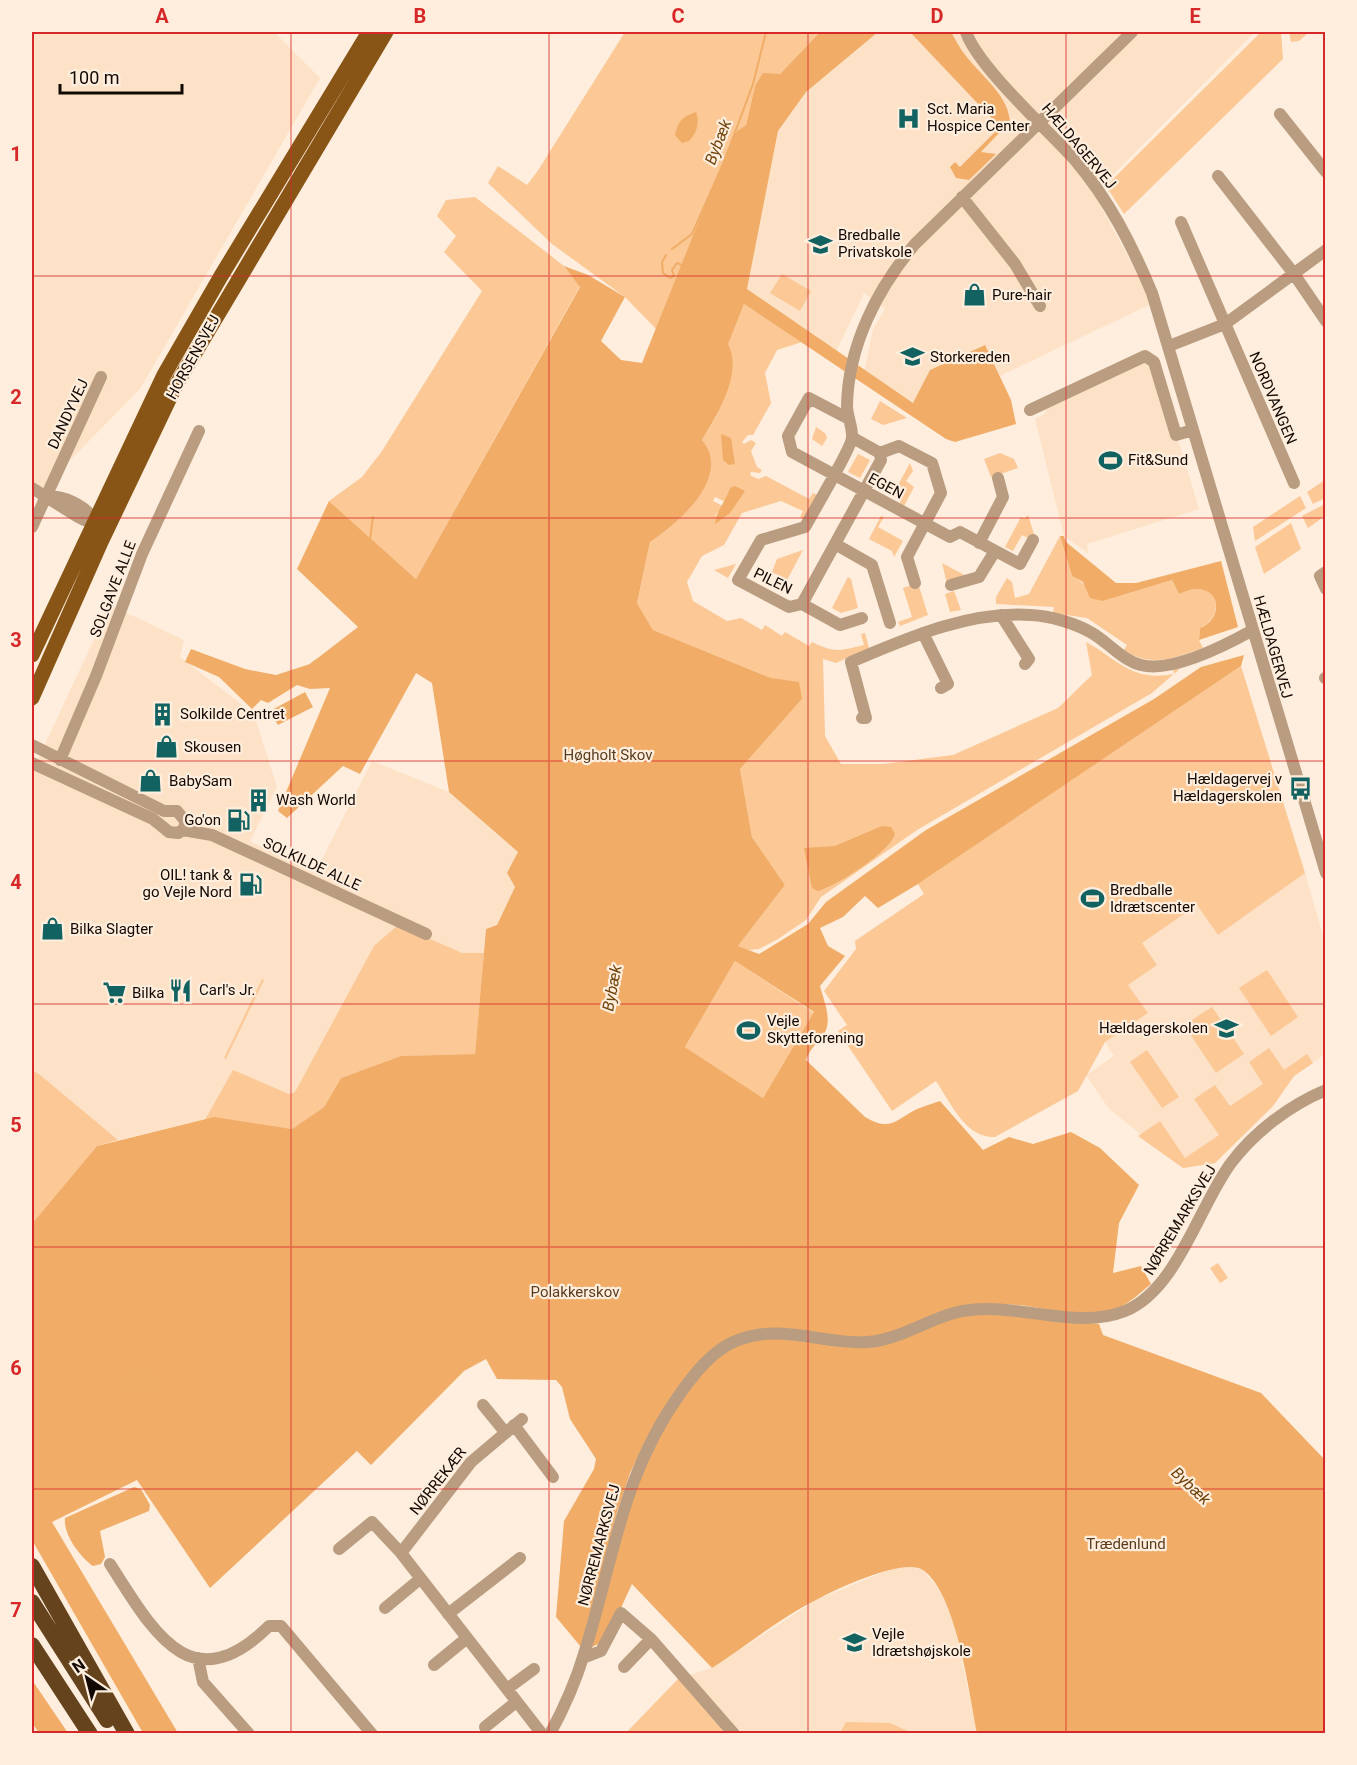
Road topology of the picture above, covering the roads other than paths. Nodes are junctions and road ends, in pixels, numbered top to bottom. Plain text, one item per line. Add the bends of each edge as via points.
1 (369, 32) edge
2 (386, 32) edge
3 (966, 32) edge
4 (1132, 32) edge
5 (1280, 114) dead end
6 (1040, 122) junction
7 (1326, 172) edge
8 (1218, 176) dead end
9 (962, 197) junction
10 (1181, 222) dead end
11 (1326, 250) edge
12 (1294, 274) junction
13 (1040, 306) dead end
14 (1326, 321) edge
15 (1225, 324) junction
16 (1169, 346) junction
17 (101, 377) dead end
18 (1030, 410) dead end
19 (849, 419) junction
20 (199, 430) dead end
21 (1193, 430) junction
22 (852, 438) junction
23 (880, 453) junction
24 (833, 474) junction
25 (998, 478) dead end
26 (1294, 483) dead end
27 (32, 488) edge
28 (864, 491) junction
29 (46, 496) junction
30 (91, 515) junction
31 (925, 524) junction
32 (109, 525) junction
33 (32, 527) edge
34 (1033, 540) dead end
35 (979, 543) junction
36 (835, 544) junction
37 (995, 551) junction
38 (1326, 572) edge
39 (915, 583) dead end
40 (951, 585) dead end
41 (1326, 589) edge
42 (802, 604) junction
43 (1000, 615) junction
44 (862, 618) dead end
45 (890, 623) dead end
46 (61, 629) junction
47 (1253, 630) junction
48 (923, 633) junction
49 (33, 652) edge
50 (1024, 664) dead end
51 (32, 667) edge
52 (941, 688) dead end
53 (32, 698) edge
54 (862, 718) dead end
55 (32, 745) edge
56 (60, 760) junction
57 (32, 763) edge
58 (184, 826) junction
59 (1322, 847) edge
60 (1326, 873) edge
61 (426, 934) dead end
62 (1326, 1090) edge
63 (483, 1405) dead end
64 (513, 1426) junction
65 (553, 1477) dead end
66 (339, 1549) dead end
67 (401, 1553) junction
68 (520, 1558) dead end
69 (110, 1564) dead end
70 (32, 1566) edge
71 (420, 1579) junction
72 (32, 1602) edge
73 (385, 1608) dead end
74 (448, 1614) junction
75 (467, 1638) junction
76 (651, 1639) junction
77 (32, 1645) edge
78 (198, 1658) junction
79 (583, 1658) junction
80 (32, 1665) edge
81 (434, 1665) dead end
82 (624, 1666) dead end
83 (534, 1669) dead end
84 (507, 1689) junction
85 (516, 1702) junction
86 (485, 1727) dead end
87 (79, 1734) edge
88 (90, 1734) edge
89 (116, 1734) edge
90 (127, 1734) edge
91 (249, 1734) edge
92 (372, 1734) edge
93 (542, 1734) edge
94 (550, 1734) edge
95 (735, 1734) edge

1 - 30 main road, HORSENSVEJ via 197,316
2 - 32 main road, HORSENSVEJ via 176,385
3 - 6 street, HÆLDAGERVEJ via 986,63
4 - 6 street
5 - 7 street
6 - 9 street
6 - 16 street, HÆLDAGERVEJ via 1096,187 1120,222 1152,293
8 - 12 street
9 - 13 street via 1015,264
9 - 19 street via 915,244 885,282 861,332 851,377
10 - 15 street, NORDVANGEN
11 - 12 street
12 - 14 street
12 - 15 street
15 - 16 street
15 - 26 street, NORDVANGEN
16 - 21 street, HÆLDAGERVEJ
17 - 29 street, DANDYVEJ
18 - 21 street via 1146,356 1154,362 1176,435
19 - 22 street
19 - 24 street, EGEN via 809,398 788,436 792,452
20 - 56 street, SOLGAVE ALLE via 142,554
21 - 47 street, HÆLDAGERVEJ
22 - 23 street
22 - 24 street
23 - 28 street via 881,460
23 - 31 street via 899,446 932,463 941,493
24 - 28 street, EGEN
24 - 42 street, PILEN via 805,527 761,540 738,580 789,607
25 - 35 street via 1004,497
27 - 29 street
28 - 31 street, EGEN
28 - 36 street
29 - 30 street via 78,518 84,520
29 - 33 street, DANDYVEJ
30 - 32 main road
30 - 46 main road via 99,527 66,604
30 - 49 main road, HORSENSVEJ
31 - 35 street, EGEN via 950,537 960,532
31 - 39 street via 907,557
32 - 46 main road, HORSENSVEJ
34 - 37 street, EGEN via 1020,564
35 - 37 street, EGEN
36 - 42 street
36 - 45 street via 872,565
37 - 40 street via 980,577
38 - 41 street via 1320,576
42 - 44 street via 840,626
43 - 47 street via 1052,618 1091,633 1127,659 1150,666 1176,663
43 - 48 street
43 - 50 street via 1029,659
46 - 53 main road, HORSENSVEJ
47 - 59 street, HÆLDAGERVEJ
48 - 52 street via 948,684
48 - 54 street via 851,662 866,718
49 - 51 main road, HORSENSVEJ
55 - 56 street, SOLKILDE ALLE
56 - 58 street, SOLKILDE ALLE via 164,811 177,811
57 - 58 street, SOLKILDE ALLE via 153,819 169,832 178,833
58 - 61 street, SOLKILDE ALLE via 212,835
59 - 60 street, HÆLDAGERVEJ
62 - 79 street, NØRREMARKSVEJ via 1273,1121 1232,1161 1161,1282 1145,1301 1125,1311 1086,1318 1004,1308 977,1309 868,1342 758,1334 730,1343 715,1354 690,1379 662,1418 640,1462 619,1519
63 - 64 street
64 - 65 street
64 - 67 street, NØRREKÆR via 471,1462
66 - 67 street via 372,1522
67 - 71 street
68 - 74 street
69 - 78 street via 153,1630 174,1649
70 - 90 highway
71 - 73 street
71 - 74 street
72 - 89 highway
74 - 75 street
75 - 81 street
75 - 84 street
76 - 79 street via 621,1613 601,1651
76 - 82 street
76 - 95 street
77 - 88 highway
78 - 91 street via 203,1682
78 - 92 street via 227,1657 251,1644 269,1626 281,1626
79 - 94 street, NØRREMARKSVEJ
80 - 87 highway
83 - 84 street
84 - 85 street
85 - 86 street
85 - 93 street

